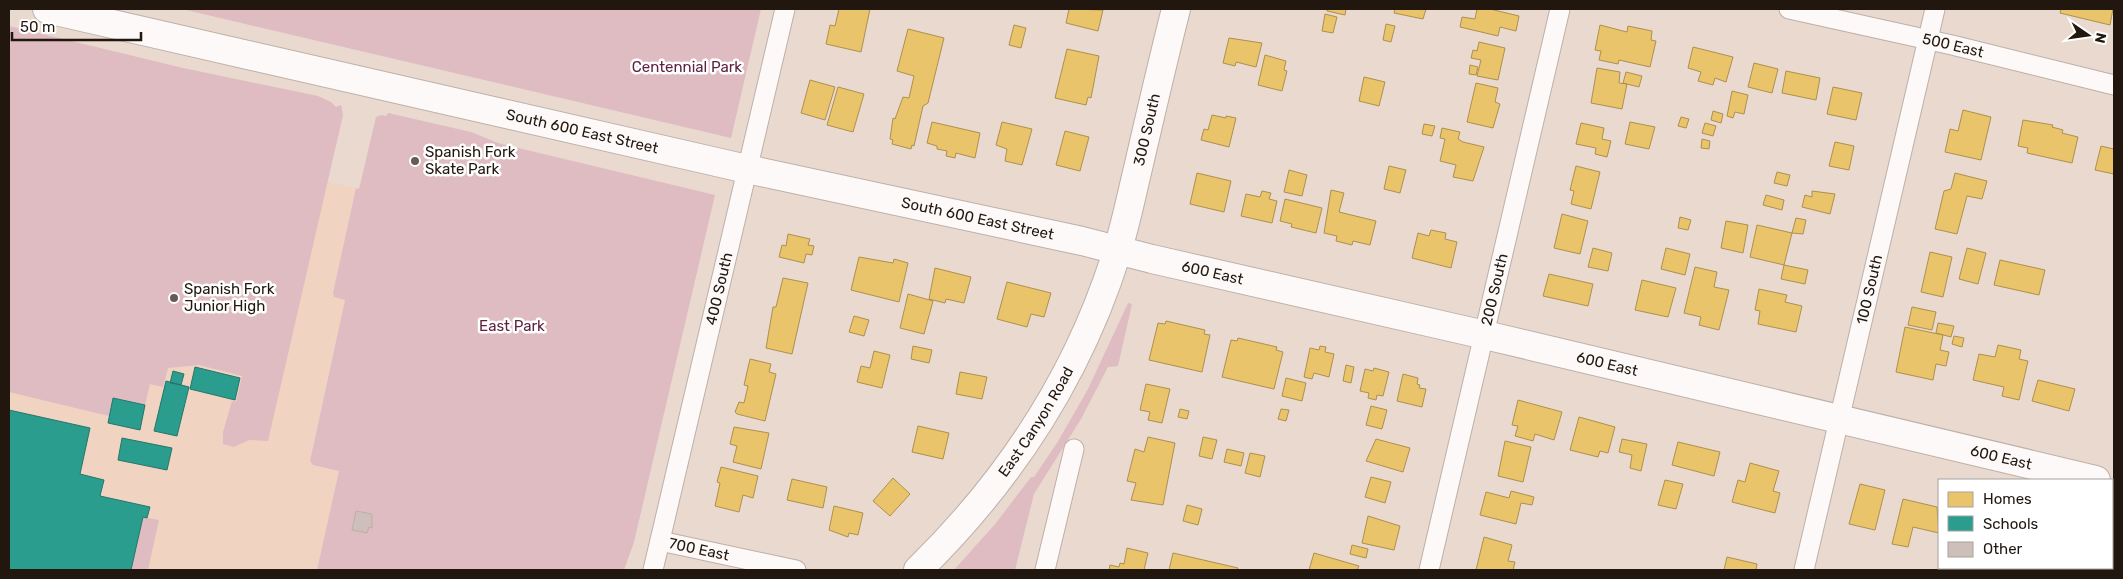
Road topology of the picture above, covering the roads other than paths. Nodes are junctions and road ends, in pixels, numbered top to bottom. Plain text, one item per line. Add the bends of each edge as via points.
1 (47, 9) edge
2 (785, 9) edge
3 (1176, 9) edge
4 (1560, 9) edge
5 (1789, 9) edge
6 (1934, 9) edge
7 (1927, 40) junction
8 (2114, 85) edge
9 (747, 169) junction
10 (1117, 251) junction
11 (1484, 335) junction
12 (1840, 419) junction
13 (1074, 449) dead end
14 (2092, 479) edge
15 (660, 541) junction
16 (653, 570) edge
17 (796, 570) edge
18 (918, 570) edge
19 (1045, 570) edge
20 (1429, 570) edge
21 (1804, 570) edge

1 - 9 street, South 600 East Street
2 - 9 street, 400 South
3 - 10 street, 300 South
4 - 11 street, 200 South
5 - 7 street, 500 East
6 - 7 street, 100 South
7 - 8 street, 500 East
7 - 12 street, 100 South
9 - 10 street, South 600 East Street
9 - 15 street, 400 South
10 - 11 street, 600 East
10 - 18 street, East Canyon Road via 1083,340 1033,431 987,496
11 - 12 street, 600 East
11 - 20 street, 200 South
12 - 14 street, 600 East
12 - 21 street, 100 South
13 - 19 street
15 - 16 street, 400 South
15 - 17 street, 700 East

